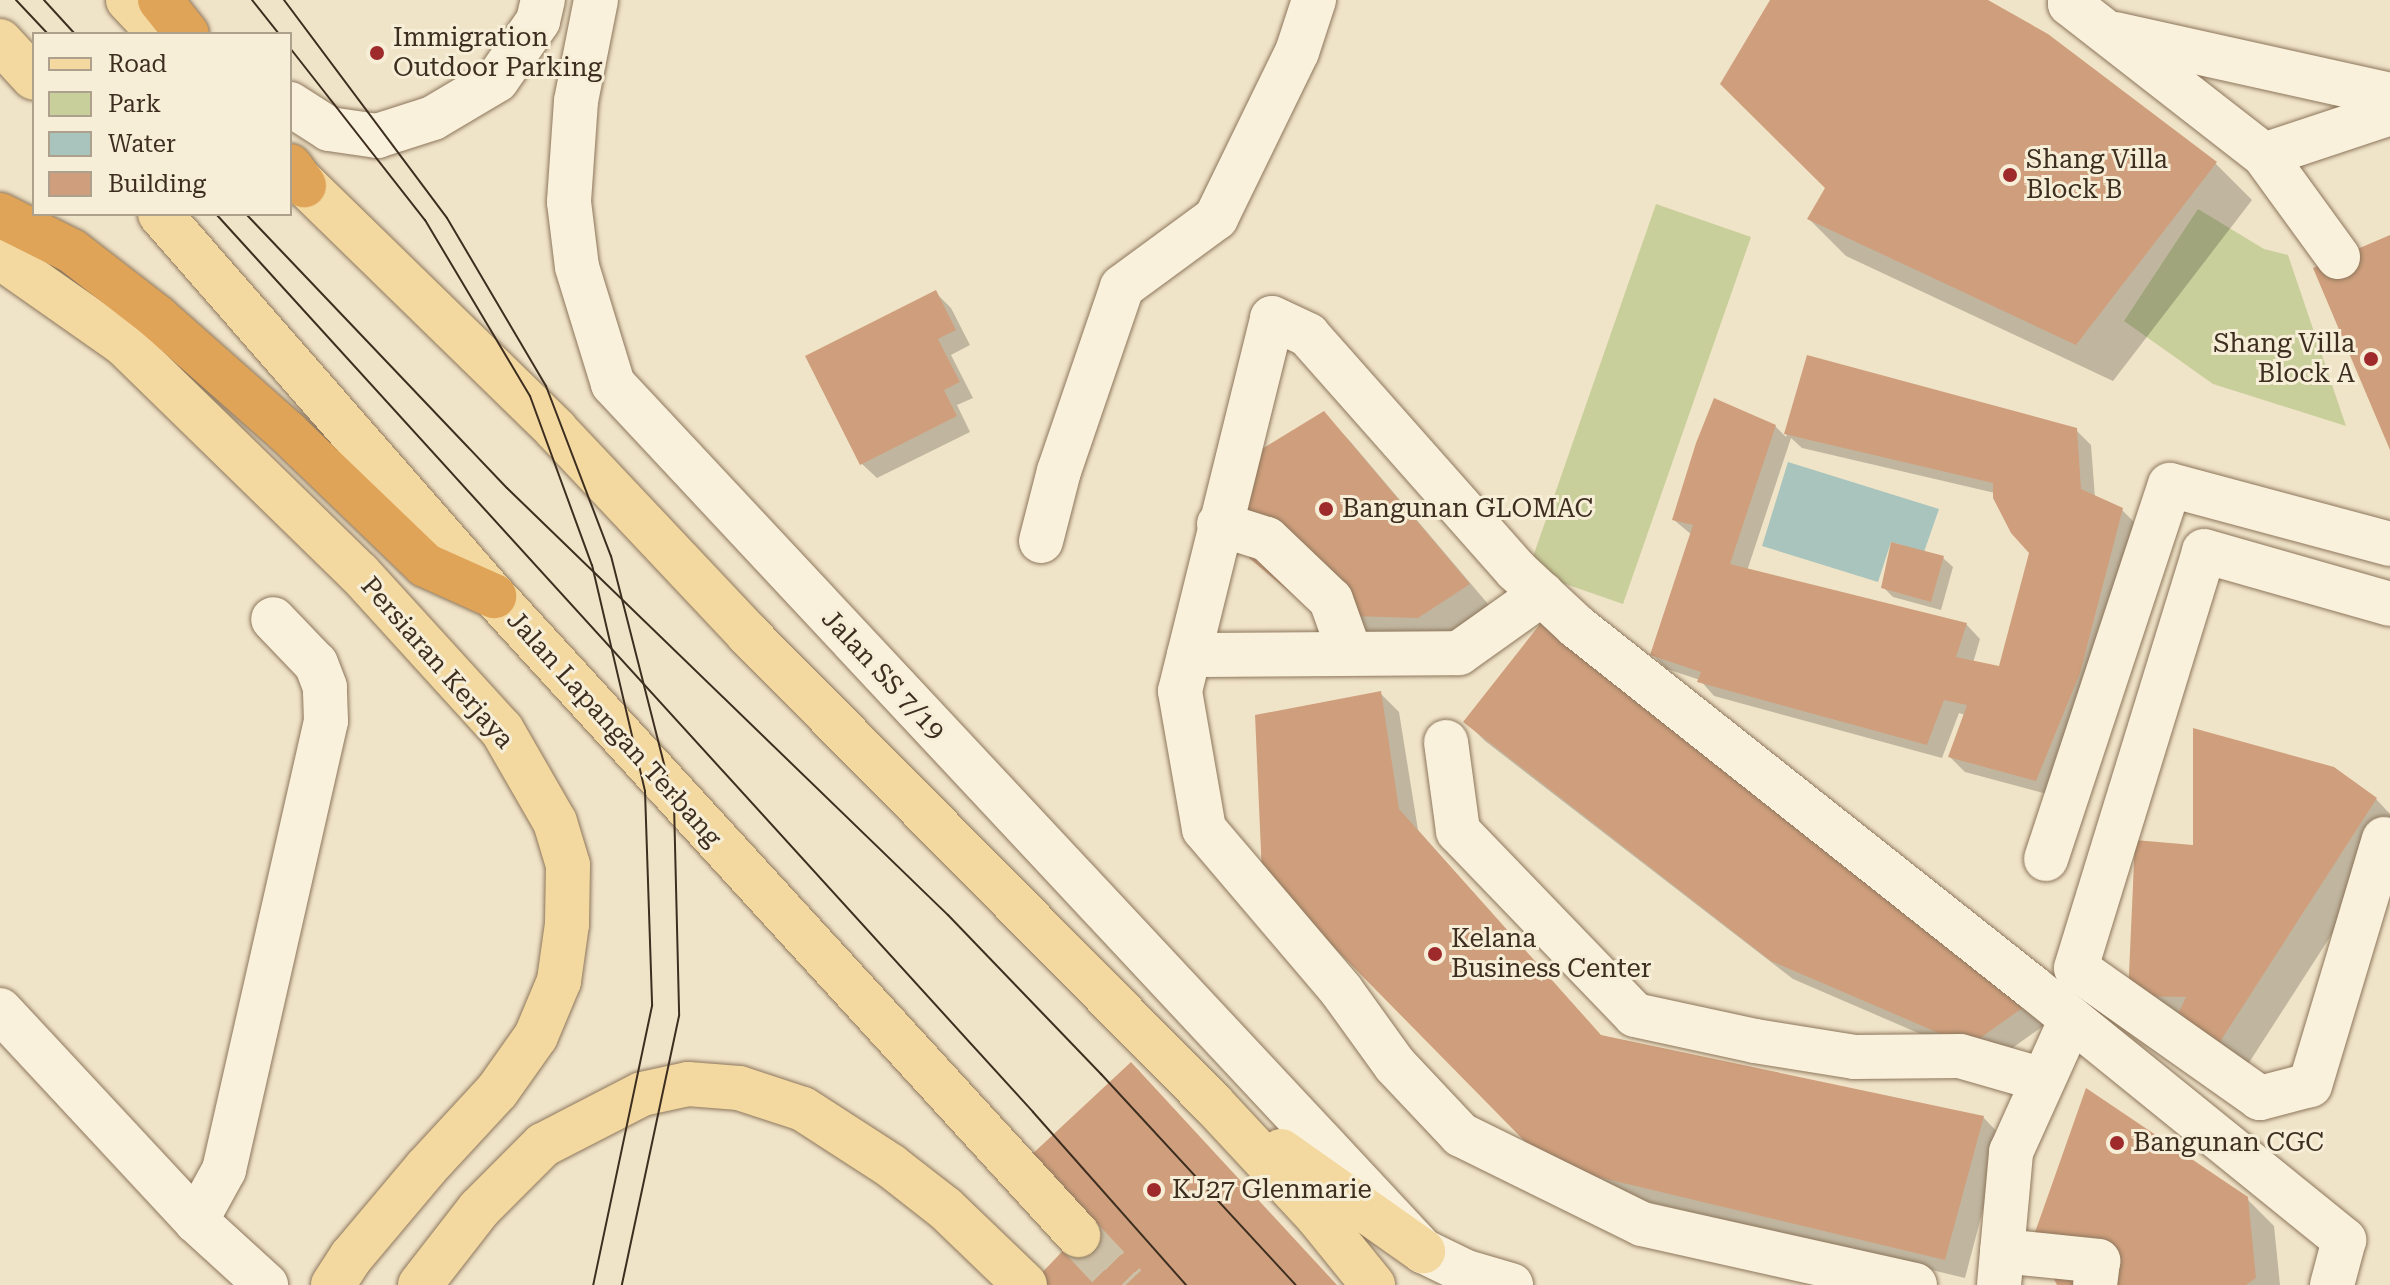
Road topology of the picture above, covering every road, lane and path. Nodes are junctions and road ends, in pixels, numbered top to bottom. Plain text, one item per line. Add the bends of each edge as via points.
1 (128, 0) edge
2 (160, 0) edge
3 (543, 0) edge
4 (596, 0) edge
5 (1314, 0) edge
6 (2070, 0) edge
7 (2104, 31) junction
8 (158, 32) edge
9 (185, 32) edge
10 (0, 41) edge
11 (32, 76) edge
12 (2390, 95) edge
13 (292, 105) edge
14 (2390, 113) edge
15 (2264, 155) junction
16 (295, 174) edge
17 (0, 215) edge
18 (162, 216) edge
19 (0, 257) edge
20 (2338, 257) dead end
21 (1219, 524) junction
22 (1041, 541) dead end
23 (2390, 544) edge
24 (1542, 594) junction
25 (494, 596) junction
26 (2390, 604) edge
27 (273, 619) dead end
28 (1350, 653) junction
29 (1189, 655) junction
30 (1446, 742) dead end
31 (2384, 839) dead end
32 (2046, 859) dead end
33 (0, 1010) edge
34 (2071, 1019) junction
35 (2043, 1080) junction
36 (1213, 1104) junction
37 (196, 1221) junction
38 (1078, 1235) tunnel mouth
39 (1423, 1251) junction
40 (2001, 1268) edge
41 (266, 1285) edge
42 (333, 1285) edge
43 (420, 1285) edge
44 (1025, 1285) edge
45 (1373, 1285) edge
46 (1511, 1285) edge
47 (1915, 1285) edge
48 (2095, 1285) edge
49 (2332, 1285) edge

1 - 8 main road
2 - 9 highway
3 - 13 street via 538,21 497,80 433,118 377,136 329,129
4 - 39 street, Jalan SS 7/19 via 576,101 569,202 577,267 613,384
5 - 22 street via 1297,52 1216,218 1122,287 1059,471
6 - 7 street
7 - 12 street
7 - 15 street
10 - 11 main road
14 - 15 street
15 - 20 street
16 - 36 main road via 556,430 748,634
17 - 25 highway via 72,251 157,317 425,565
18 - 25 main road, Jalan Lapangan Terbang
19 - 42 main road, Persiaran Kerjaya via 124,344 359,573 502,730 555,822 568,865 567,924 559,981 536,1036 497,1091 426,1168
21 - 24 street via 1272,318 1308,335
21 - 28 street via 1267,539 1331,600
21 - 29 street
23 - 32 street via 2170,485
24 - 28 street via 1459,653
24 - 34 street
25 - 38 main road, Jalan Lapangan Terbang
26 - 31 street via 2204,551 2076,968 2260,1098 2310,1085
27 - 37 street via 316,664 325,687 326,721 224,1170
28 - 29 street
29 - 47 street via 1180,691 1204,829 1341,990 1395,1065 1461,1135 1642,1224
30 - 35 street via 1458,831 1635,1015 1855,1057 1960,1056
33 - 37 street
34 - 35 street
34 - 49 street via 2344,1240
35 - 40 street via 2011,1152
36 - 39 main road
36 - 45 main road
37 - 41 street
39 - 46 street via 1466,1272
40 - 48 street via 2098,1261
43 - 44 main road via 479,1209 543,1145 642,1094 688,1084 739,1088 803,1109 945,1208

